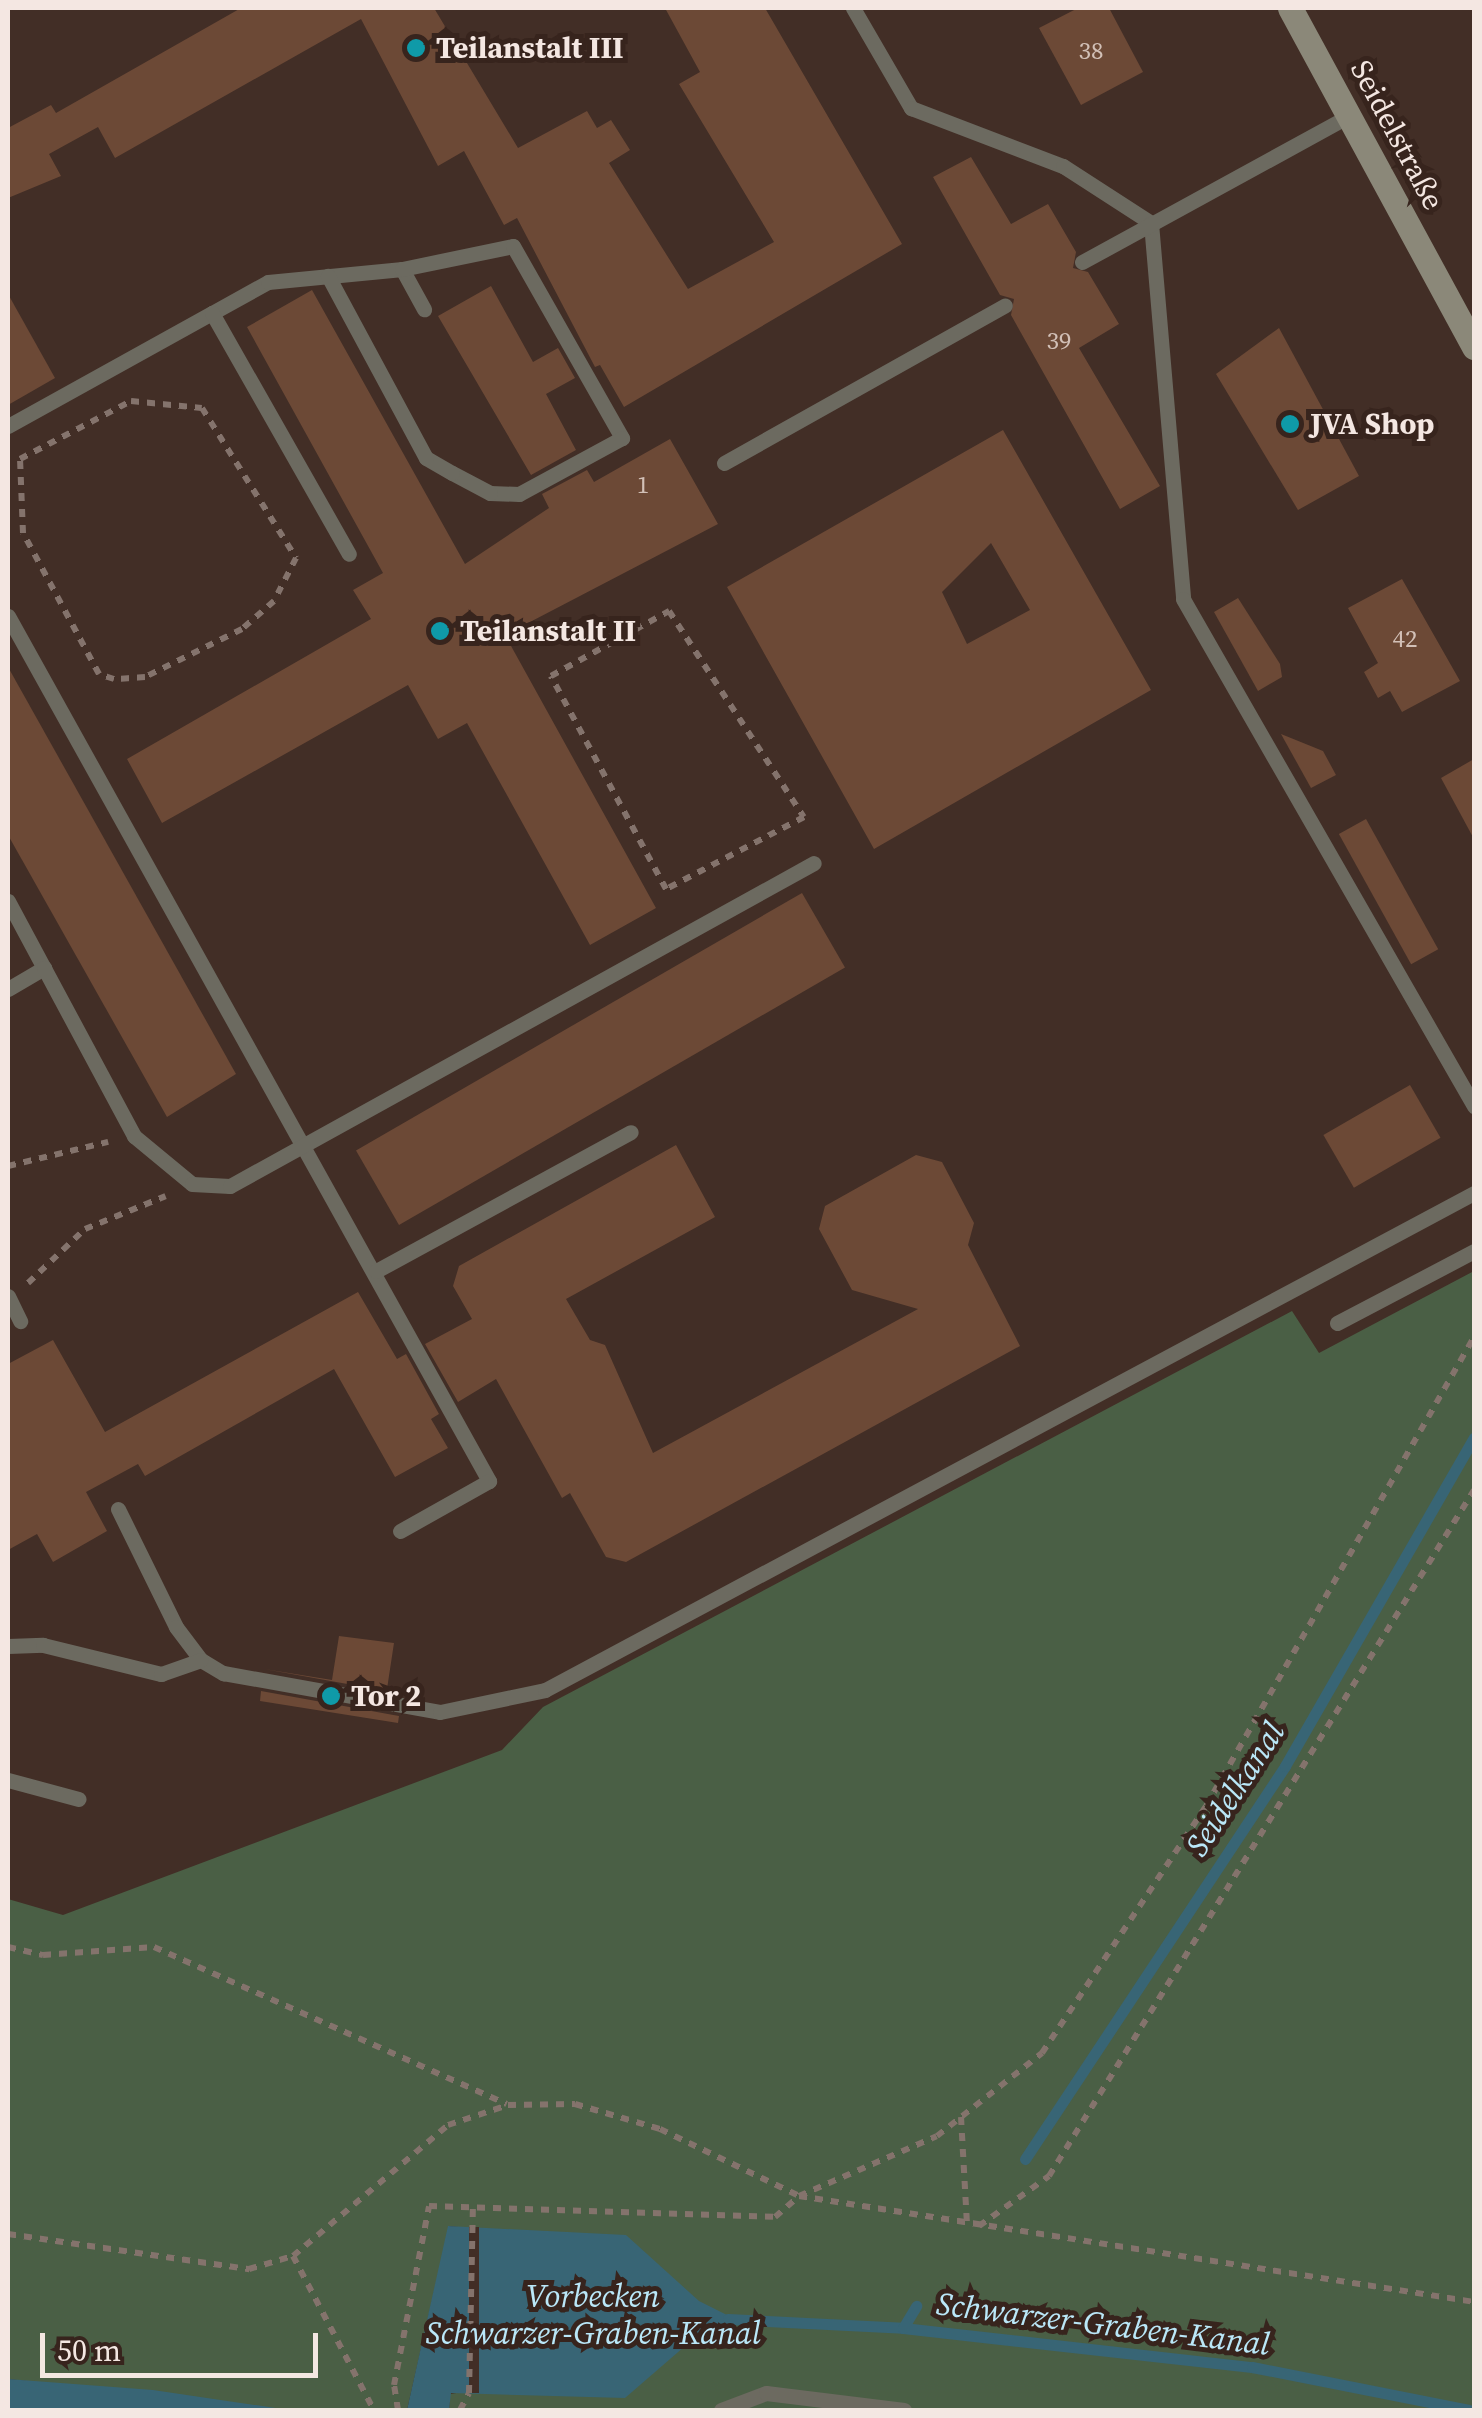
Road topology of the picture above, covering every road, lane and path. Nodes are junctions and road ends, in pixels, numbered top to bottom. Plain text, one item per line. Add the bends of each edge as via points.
1 (853, 8) edge
2 (1290, 8) edge
3 (1349, 116) junction
4 (1150, 223) junction
5 (1082, 262) dead end
6 (402, 269) junction
7 (328, 276) junction
8 (1005, 305) dead end
9 (424, 309) dead end
10 (212, 313) junction
11 (1474, 347) edge
12 (8, 426) edge
13 (20, 459) joint
14 (724, 464) dead end
15 (349, 554) dead end
16 (669, 611) joint
17 (8, 616) edge
18 (814, 863) dead end
19 (8, 901) edge
20 (44, 968) junction
21 (8, 989) edge
22 (1474, 1106) edge
23 (630, 1132) dead end
24 (134, 1136) junction
25 (307, 1146) junction
26 (8, 1166) edge
27 (192, 1184) junction
28 (1474, 1193) edge
29 (1474, 1251) edge
30 (376, 1271) junction
31 (10, 1300) edge
32 (20, 1321) dead end
33 (1337, 1323) dead end
34 (1474, 1337) edge
35 (1474, 1490) edge
36 (118, 1509) dead end
37 (400, 1531) dead end
38 (8, 1646) edge
39 (201, 1660) junction
40 (8, 1780) edge
41 (79, 1800) dead end
42 (8, 1947) edge
43 (508, 2105) junction
44 (961, 2117) junction
45 (799, 2196) junction
46 (473, 2206) junction
47 (966, 2225) junction
48 (977, 2227) junction
49 (8, 2234) edge
50 (292, 2256) junction
51 (1474, 2302) edge
52 (374, 2410) edge
53 (398, 2410) edge
54 (460, 2410) edge
55 (721, 2410) edge
56 (904, 2410) edge

1 - 4 lane via 910,108 1064,166
2 - 3 main road, Seidelstraße
3 - 4 lane
3 - 11 main road, Seidelstraße
4 - 5 lane
4 - 22 lane via 1183,599
6 - 7 lane
6 - 7 lane via 512,246 622,438 519,494 490,493 452,473 426,458
6 - 9 lane
7 - 10 lane via 268,282
8 - 14 lane
10 - 12 lane
10 - 15 lane
13 - 13 path via 131,400 202,408 296,558 274,601 242,628 145,677 99,674 23,533
16 - 16 path via 804,816 666,889 550,676
17 - 25 lane
18 - 25 lane
19 - 20 lane
20 - 21 lane
20 - 24 lane
23 - 30 lane
24 - 26 path
24 - 27 lane
25 - 27 lane via 230,1186
25 - 30 lane
27 - 31 path via 66,1241
28 - 39 lane via 545,1690 440,1712 262,1685
29 - 33 lane
30 - 37 lane via 488,1482
31 - 32 lane
34 - 44 path via 1206,1806 1042,2053
35 - 48 path via 1049,2176
36 - 39 lane via 176,1627
38 - 39 lane via 42,1645 161,1674
40 - 41 lane
42 - 43 path via 43,1955 154,1947
43 - 45 path via 575,2104 660,2129
43 - 50 path via 448,2125
44 - 45 path via 937,2136
44 - 47 path
45 - 46 path via 775,2217
45 - 47 path
46 - 53 path via 429,2206 394,2386
46 - 54 path via 469,2393
47 - 48 path
48 - 51 path
49 - 50 path via 249,2269
50 - 52 path
55 - 56 lane via 766,2393

